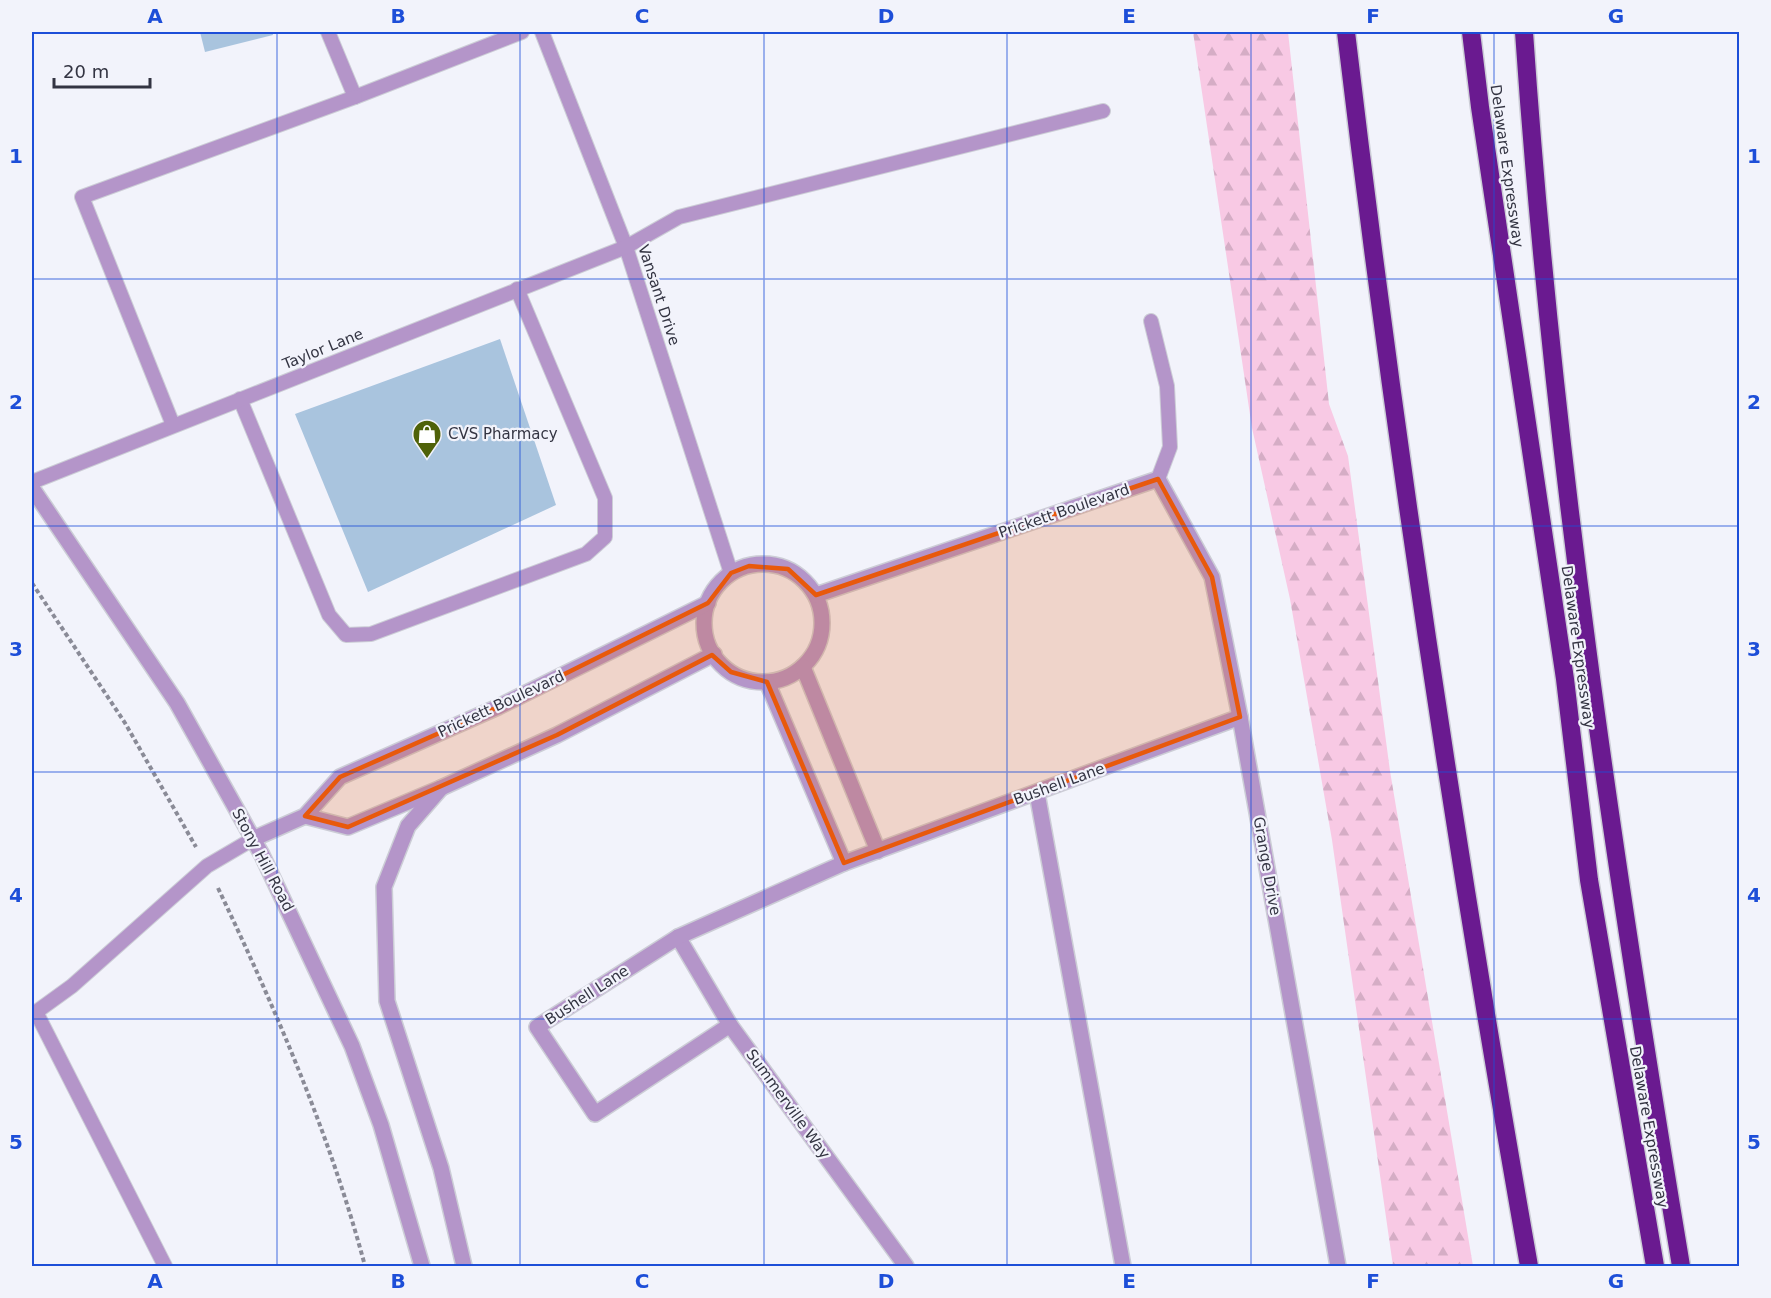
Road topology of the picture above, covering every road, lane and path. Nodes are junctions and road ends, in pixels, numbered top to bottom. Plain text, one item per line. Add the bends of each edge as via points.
1 (328, 32) edge
2 (522, 32) edge
3 (542, 32) edge
4 (1346, 32) edge
5 (1471, 32) edge
6 (1524, 32) edge
7 (355, 97) junction
8 (1103, 111) dead end
9 (626, 247) junction
10 (517, 290) junction
11 (1151, 321) dead end
12 (240, 399) junction
13 (173, 425) junction
14 (1158, 478) junction
15 (32, 482) edge
16 (32, 488) edge
17 (731, 573) junction
18 (32, 583) edge
19 (816, 596) junction
20 (708, 603) junction
21 (714, 654) junction
22 (803, 667) junction
23 (767, 682) junction
24 (1240, 717) junction
25 (441, 788) junction
26 (1037, 793) junction
27 (305, 816) junction
28 (253, 839) junction
29 (878, 851) junction
30 (844, 863) junction
31 (207, 866) junction
32 (678, 937) junction
33 (34, 1014) edge
34 (730, 1024) junction
35 (165, 1266) edge
36 (365, 1266) edge
37 (422, 1266) edge
38 (465, 1266) edge
39 (906, 1266) edge
40 (1123, 1266) edge
41 (1338, 1266) edge
42 (1529, 1266) edge
43 (1655, 1266) edge
44 (1681, 1266) edge

1 - 7 lane
2 - 7 lane
3 - 9 lane, Vansant Drive
4 - 42 highway via 1411,536
5 - 43 highway, Delaware Expressway via 1566,679 1589,880
6 - 44 highway via 1586,635 1641,1021
7 - 13 lane via 82,197
8 - 9 lane, Taylor Lane via 679,217
9 - 10 lane, Taylor Lane
9 - 17 lane, Vansant Drive
10 - 12 lane, Taylor Lane
10 - 12 lane via 605,498 605,537 586,554 371,634 346,635 329,615
11 - 14 lane via 1167,387 1170,447
12 - 13 lane, Taylor Lane
13 - 15 lane, Taylor Lane
14 - 19 street, Prickett Boulevard
14 - 24 street, Grange Drive via 1212,577
16 - 28 street, Stony Hill Road via 177,703
17 - 19 street via 769,564 788,569 804,580
17 - 20 street via 717,586
18 - 31 path via 125,723
19 - 22 street via 822,614 822,634 816,652
20 - 21 street via 704,622
20 - 27 street, Prickett Boulevard via 498,708 340,777
21 - 23 street via 731,672 748,680
21 - 25 street via 557,735
22 - 23 street via 786,678
22 - 29 street
23 - 30 street
24 - 26 street, Bushell Lane
24 - 41 street, Grange Drive
25 - 27 street via 348,826
25 - 38 street via 408,826 384,887 387,1001 441,1168
26 - 29 street, Bushell Lane
26 - 40 street
27 - 28 street, Prickett Boulevard
28 - 31 lane
28 - 37 street, Stony Hill Road via 352,1046 381,1125
29 - 30 street, Bushell Lane
30 - 32 street, Bushell Lane
31 - 33 lane via 72,986
31 - 36 path via 266,989 314,1108
32 - 34 street, Summerville Way
32 - 34 street, Bushell Lane via 537,1027 595,1114
33 - 35 lane
34 - 39 street, Summerville Way

